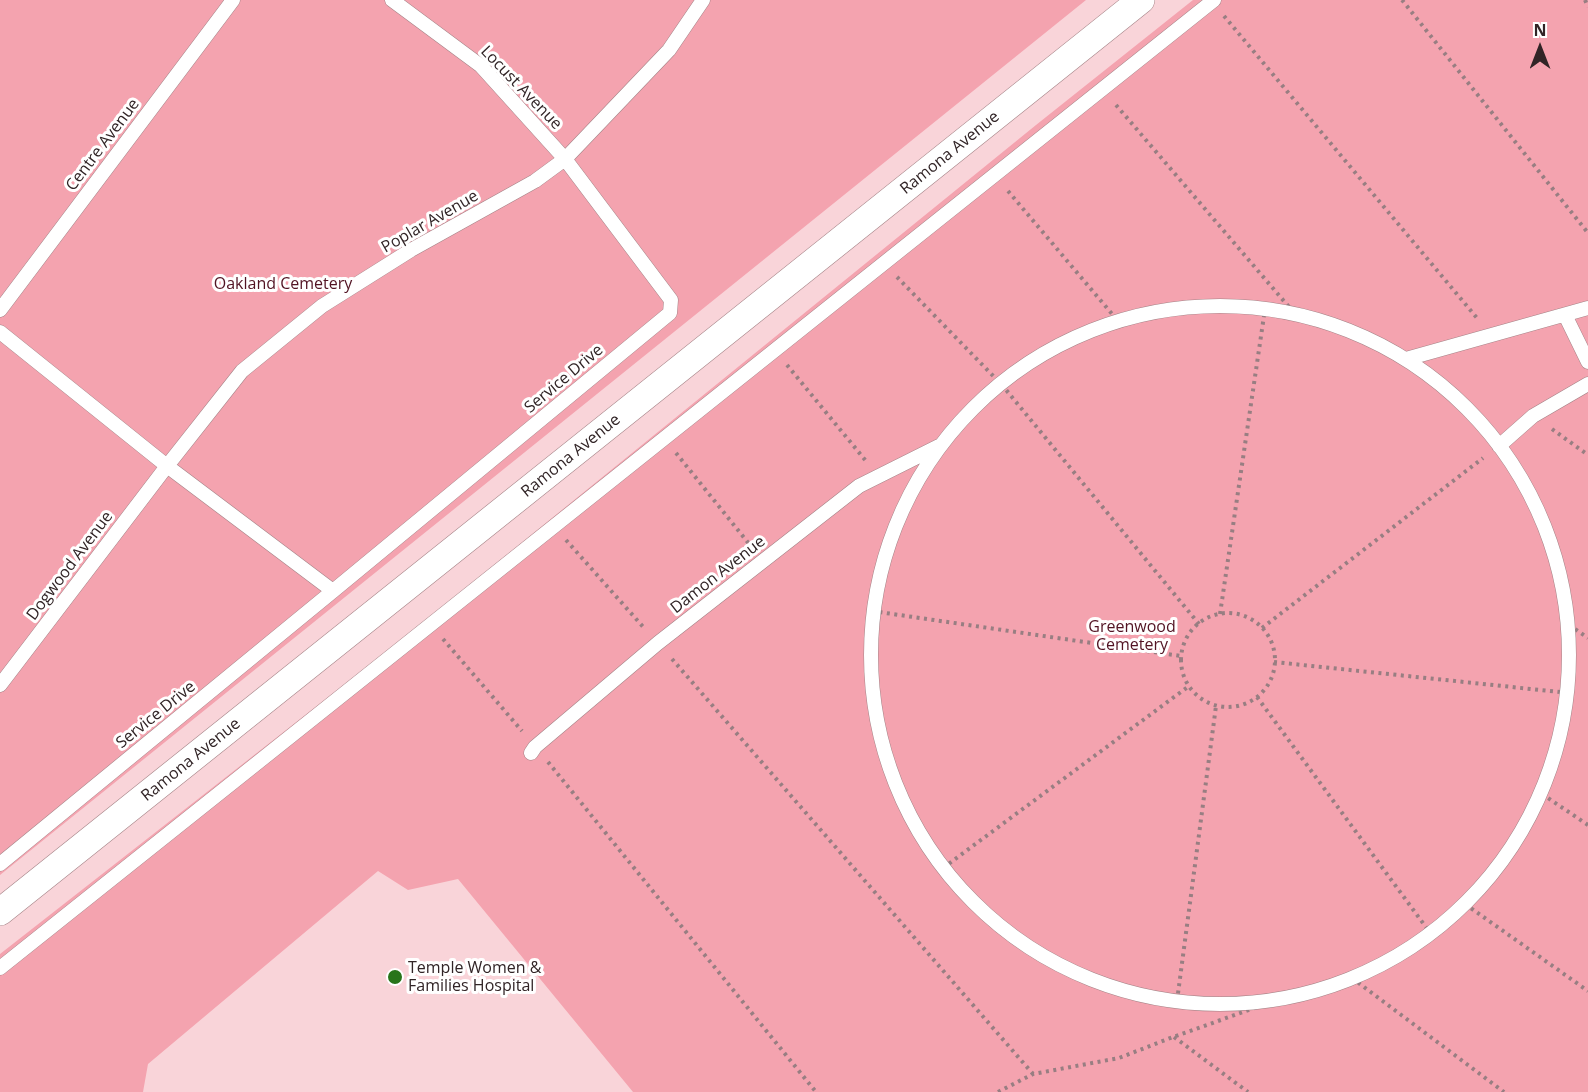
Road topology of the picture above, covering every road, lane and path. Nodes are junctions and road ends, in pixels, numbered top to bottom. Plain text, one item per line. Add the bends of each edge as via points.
1 (233, 0) edge
2 (392, 0) edge
3 (703, 0) edge
4 (1141, 0) edge
5 (1402, 0) edge
6 (1585, 0) edge
7 (1213, 1) edge
8 (1588, 7) edge
9 (1103, 89) junction
10 (566, 159) junction
11 (994, 175) junction
12 (1588, 233) edge
13 (884, 263) junction
14 (1588, 308) edge
15 (1265, 309) junction
16 (0, 310) edge
17 (1295, 314) junction
18 (1564, 315) junction
19 (1118, 321) junction
20 (0, 332) edge
21 (1491, 335) junction
22 (775, 350) junction
23 (1406, 359) junction
24 (1588, 362) edge
25 (1588, 384) edge
26 (1002, 385) junction
27 (1533, 416) junction
28 (665, 438) junction
29 (941, 445) junction
30 (1499, 446) junction
31 (1588, 454) edge
32 (167, 466) junction
33 (878, 476) junction
34 (553, 526) junction
35 (762, 561) junction
36 (333, 591) junction
37 (872, 611) junction
38 (1220, 614) junction
39 (430, 624) junction
40 (1199, 624) junction
41 (1569, 625) junction
42 (1262, 628) junction
43 (1588, 638) edge
44 (658, 643) junction
45 (1181, 657) junction
46 (1274, 662) junction
47 (0, 685) edge
48 (1189, 686) junction
49 (1569, 693) junction
50 (1257, 697) junction
51 (1216, 706) junction
52 (533, 750) junction
53 (1542, 794) junction
54 (1588, 825) edge
55 (0, 864) edge
56 (943, 868) junction
57 (1465, 904) junction
58 (0, 912) edge
59 (1431, 934) junction
60 (0, 968) edge
61 (1353, 978) junction
62 (1588, 991) edge
63 (1277, 1000) junction
64 (1177, 1001) junction
65 (1173, 1037) junction
66 (1033, 1074) junction
67 (1002, 1091) edge
68 (816, 1092) edge
69 (1248, 1092) edge
70 (1504, 1092) edge

1 - 16 lane, Centre Avenue
2 - 10 lane, Locust Avenue via 481,66
3 - 10 lane, Poplar Avenue via 669,50
4 - 58 street, Ramona Avenue
5 - 12 path
6 - 8 path
7 - 9 lane
7 - 21 path
9 - 11 lane
9 - 17 path
10 - 32 lane, Poplar Avenue via 322,306 242,371
10 - 36 lane, Service Drive via 672,300 670,313
11 - 13 lane
11 - 19 path
13 - 22 lane
13 - 26 path
14 - 18 lane
15 - 17 lane
15 - 19 lane via 1166,310
15 - 38 path
17 - 23 lane via 1353,332
18 - 21 lane
18 - 24 lane
19 - 26 lane via 1052,349
20 - 32 lane
21 - 23 lane
22 - 28 lane
22 - 33 path
23 - 30 lane via 1460,400
25 - 27 lane
26 - 29 lane via 966,416
26 - 40 path
27 - 30 lane
27 - 31 path
28 - 34 lane
28 - 35 path
29 - 33 lane, Damon Avenue
29 - 37 lane via 911,491 889,542
30 - 41 lane via 1537,506 1559,566
30 - 42 path
32 - 36 lane
32 - 47 lane, Dogwood Avenue
33 - 35 lane, Damon Avenue via 859,486
34 - 39 lane
34 - 44 path
35 - 44 lane, Damon Avenue
36 - 55 lane, Service Drive
37 - 45 path
37 - 56 lane via 874,710 888,766 911,819
38 - 40 path
38 - 42 path via 1250,618
39 - 52 path
39 - 60 lane
40 - 45 path via 1185,642
41 - 43 path
41 - 49 lane
42 - 46 path via 1271,641
44 - 52 lane, Damon Avenue
44 - 66 path
45 - 48 path
46 - 49 path
46 - 50 path via 1268,685
48 - 51 path
48 - 56 path
49 - 53 lane via 1559,744
50 - 51 path via 1244,704
50 - 59 path
51 - 64 path
52 - 68 path
53 - 54 path
53 - 57 lane via 1509,853
56 - 64 lane via 980,909 1023,943 1071,971 1123,990
57 - 59 lane
57 - 62 path
59 - 61 lane via 1393,959
61 - 63 lane
61 - 70 path
63 - 64 lane via 1227,1004
63 - 65 path
65 - 66 path via 1119,1058
65 - 69 path
66 - 67 path

